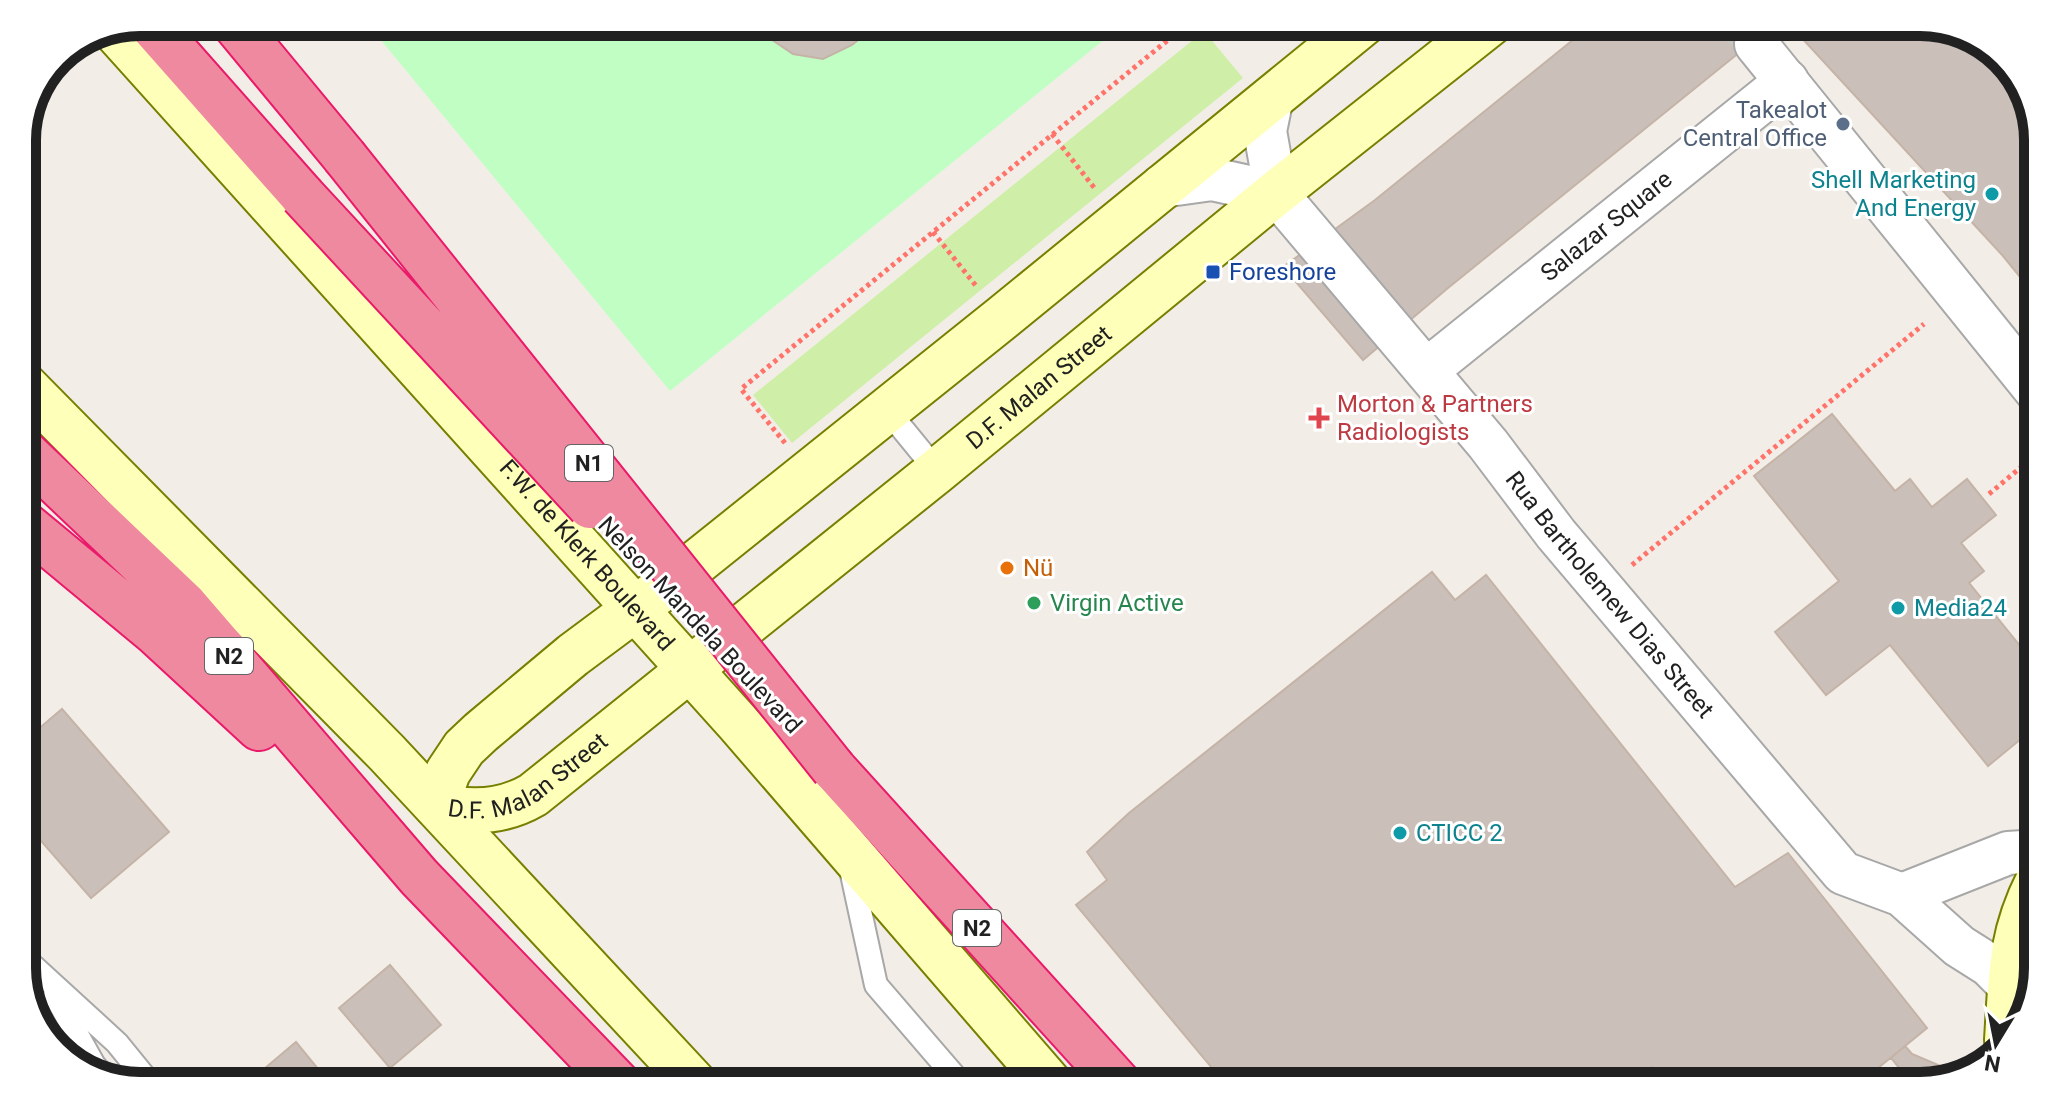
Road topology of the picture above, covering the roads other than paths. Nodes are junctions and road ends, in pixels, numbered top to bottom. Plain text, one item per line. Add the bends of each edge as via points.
1 (161, 36) edge
2 (245, 36) edge
3 (1348, 36) edge
4 (1474, 36) edge
5 (121, 38) edge
6 (1756, 44) tunnel mouth
7 (1787, 81) junction
8 (1272, 97) junction
9 (1162, 186) junction
10 (1276, 193) junction
11 (1427, 370) junction
12 (2024, 376) edge
13 (36, 397) edge
14 (887, 410) junction
15 (36, 463) edge
16 (937, 471) junction
17 (36, 534) edge
18 (635, 609) junction
19 (690, 670) junction
20 (834, 769) junction
21 (436, 805) junction
22 (846, 848) junction
23 (2024, 852) edge
24 (419, 877) junction
25 (1902, 895) junction
26 (2024, 914) edge
27 (36, 968) edge
28 (45, 976) junction
29 (2009, 985) junction
30 (2008, 1025) edge
31 (91, 1059) edge
32 (141, 1072) edge
33 (607, 1072) edge
34 (684, 1072) edge
35 (951, 1072) edge
36 (1040, 1072) edge
37 (1108, 1072) edge

1 - 20 highway, Nelson Mandela Boulevard / N2, bridge
2 - 20 highway, N1, bridge
3 - 8 street, D.F. Malan Street
4 - 10 street, D.F. Malan Street
5 - 18 street, F.W. de Klerk Boulevard
6 - 7 street
7 - 11 street, Salazar Square
7 - 12 street
8 - 9 street, D.F. Malan Street
8 - 10 street via 1265,131
9 - 10 street via 1212,179
9 - 14 street, D.F. Malan Street
10 - 11 street, Rua Bartholemew Dias Street
10 - 16 street, D.F. Malan Street
11 - 25 street, Rua Bartholemew Dias Street via 1575,557 1843,873
13 - 21 street
14 - 16 lane
14 - 18 street, D.F. Malan Street
15 - 24 highway, N2 via 185,605
16 - 19 street, D.F. Malan Street
17 - 24 highway via 156,633
18 - 19 street, F.W. de Klerk Boulevard
18 - 21 street, D.F. Malan Street via 464,748
19 - 21 street, D.F. Malan Street via 519,803 471,812
19 - 22 street, F.W. de Klerk Boulevard
20 - 37 highway, Nelson Mandela Boulevard / N2
21 - 34 street
22 - 35 lane via 876,985
22 - 36 street, F.W. de Klerk Boulevard
23 - 25 street via 2008,853
24 - 33 highway, N2
25 - 29 street, Rua Bartholemew Dias Street
26 - 29 street
27 - 28 lane
28 - 31 lane
28 - 32 lane
29 - 30 street

